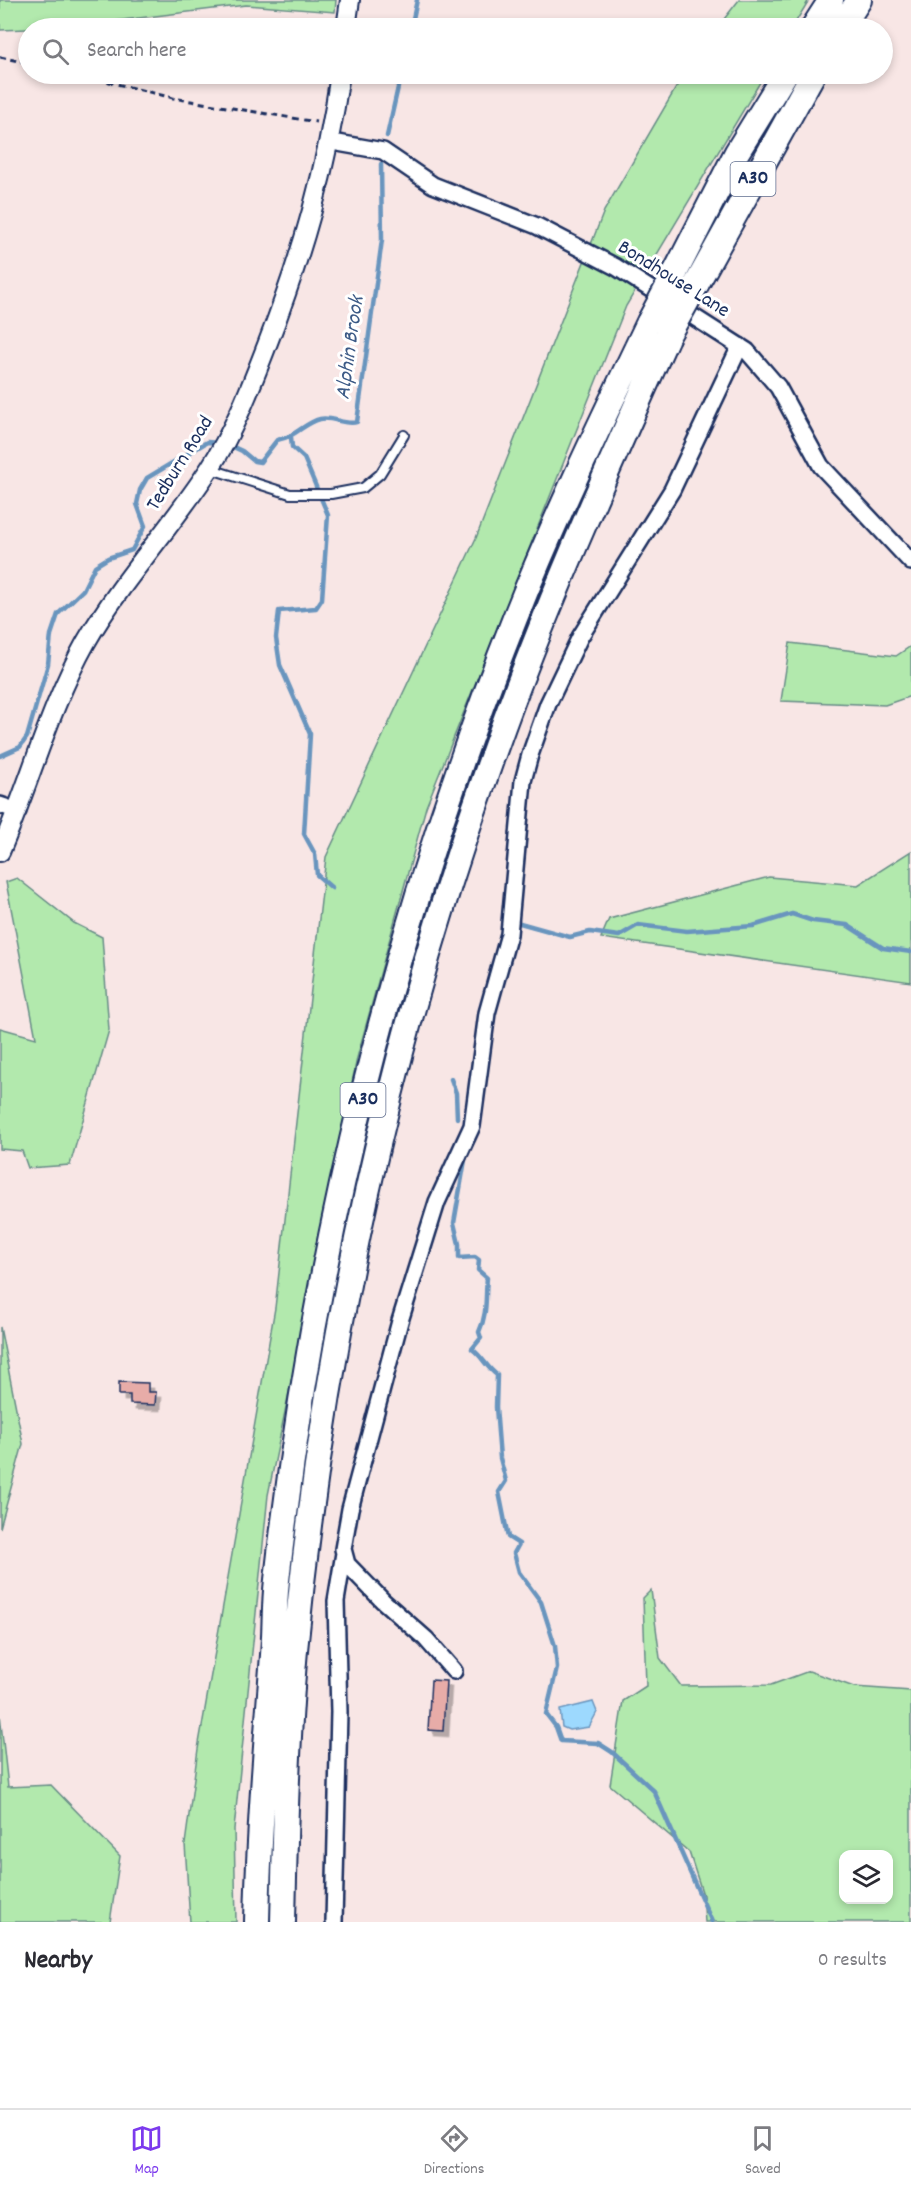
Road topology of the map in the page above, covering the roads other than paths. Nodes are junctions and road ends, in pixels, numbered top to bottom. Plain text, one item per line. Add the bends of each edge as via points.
1 (350, 0) edge
2 (831, 0) edge
3 (859, 0) edge
4 (347, 18) edge
5 (819, 18) edge
6 (847, 18) edge
7 (339, 84) edge
8 (779, 84) edge
9 (807, 84) edge
10 (331, 140) junction
11 (658, 330) junction
12 (740, 346) junction
13 (404, 435) dead end
14 (214, 461) junction
15 (911, 562) edge
16 (0, 806) edge
17 (18, 811) junction
18 (0, 852) edge
19 (344, 1553) junction
20 (454, 1671) dead end
21 (257, 1922) edge
22 (284, 1922) edge
23 (334, 1922) edge

1 - 4 street
2 - 5 highway
3 - 6 highway
7 - 10 street, Tedburn Road
8 - 11 highway, A30, bridge via 737,152 675,273
9 - 11 highway, A30, bridge via 696,285
10 - 12 street, Bondhouse Lane via 383,151 433,185 537,226 616,267
10 - 14 street, Tedburn Road via 280,311 256,374
11 - 21 highway, A30 via 576,474 514,620 420,892 377,1041 321,1287 290,1475 276,1585 259,1822
11 - 22 highway, A30 via 494,751 450,883 381,1132 315,1478 295,1652
12 - 15 street, Bondhouse Lane via 778,387 821,466
12 - 19 street via 672,490 580,638 548,704 530,755 523,781 510,934 487,1013 472,1126 437,1202 400,1321 350,1509
13 - 14 lane via 380,474 363,488 332,494 290,494
14 - 17 street, Tedburn Road via 87,641 66,681
16 - 17 street
17 - 18 street, Tedburn Road
19 - 20 street via 347,1564
19 - 23 street via 336,1601 339,1712

